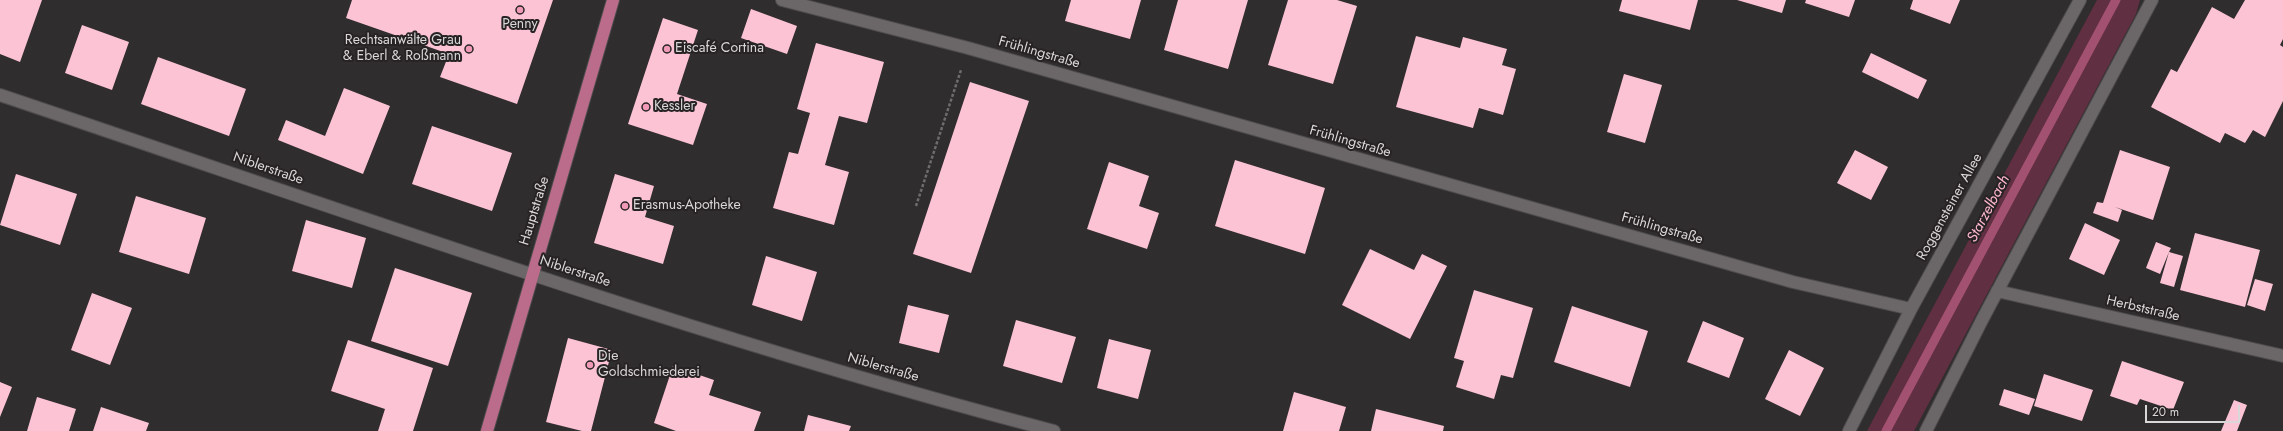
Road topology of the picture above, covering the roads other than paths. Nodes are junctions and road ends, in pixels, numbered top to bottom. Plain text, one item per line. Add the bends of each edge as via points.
1 (613, 0) edge
2 (782, 0) edge
3 (2080, 0) edge
4 (2152, 0) edge
5 (0, 95) edge
6 (532, 273) junction
7 (1997, 291) junction
8 (1911, 309) junction
9 (2283, 356) edge
10 (486, 431) edge
11 (1054, 431) edge
12 (1849, 431) edge
13 (1926, 431) edge

1 - 6 main road, Hauptstraße
2 - 8 street, Frühlingstraße via 968,48 1793,282
3 - 8 street, Roggensteiner Allee
4 - 7 street
5 - 6 street, Niblerstraße
6 - 10 main road, Hauptstraße
6 - 11 street, Niblerstraße via 757,347
7 - 9 street, Herbststraße
7 - 13 street
8 - 12 street, Roggensteiner Allee

